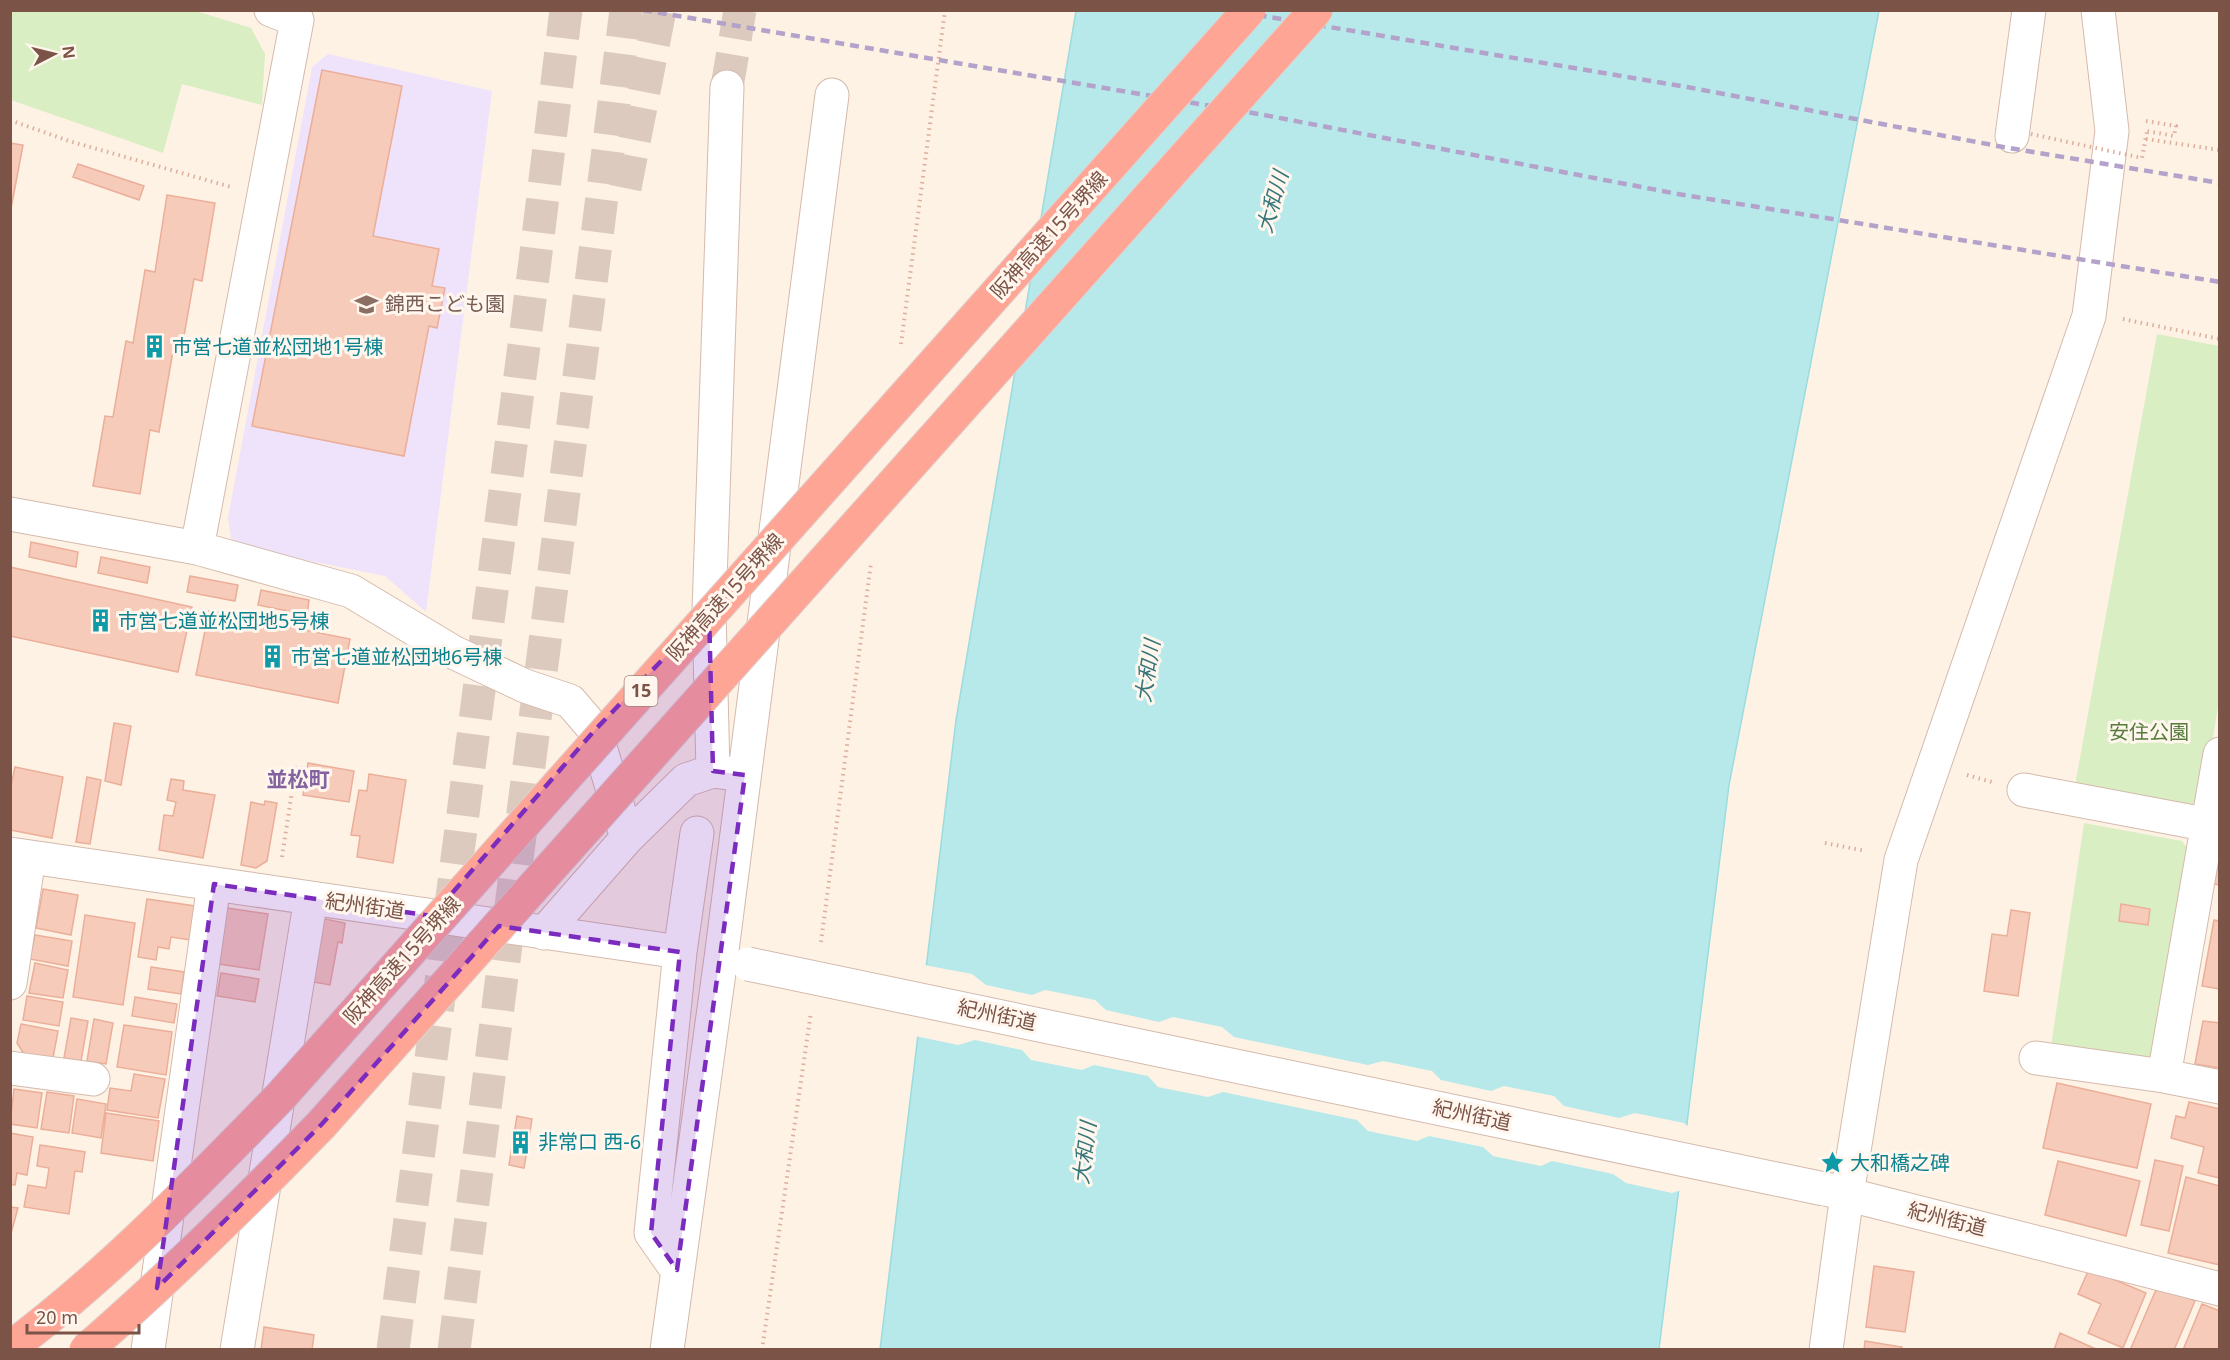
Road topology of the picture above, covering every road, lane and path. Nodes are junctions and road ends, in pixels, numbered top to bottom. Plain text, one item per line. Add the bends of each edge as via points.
1 (271, 10) edge
2 (945, 10) edge
3 (1249, 10) edge
4 (1316, 10) edge
5 (2029, 10) edge
6 (2098, 10) edge
7 (727, 87) tunnel mouth
8 (832, 95) dead end
9 (10, 120) edge
10 (2146, 121) dead end
11 (2021, 135) joint
12 (2143, 139) dead end
13 (2220, 150) edge
14 (264, 196) junction
15 (2142, 322) dead end
16 (2220, 339) edge
17 (901, 345) dead end
18 (10, 513) edge
19 (197, 548) junction
20 (872, 559) dead end
21 (709, 611) junction
22 (595, 730) junction
23 (2220, 754) edge
24 (296, 765) dead end
25 (713, 771) junction
26 (745, 775) junction
27 (2024, 790) dead end
28 (2213, 826) edge
29 (697, 833) dead end
30 (627, 838) junction
31 (1825, 843) dead end
32 (1868, 851) dead end
33 (20, 855) edge
34 (214, 884) junction
35 (276, 893) junction
36 (311, 898) junction
37 (432, 916) junction
38 (544, 933) junction
39 (819, 951) dead end
40 (680, 952) junction
41 (735, 961) junction
42 (10, 983) edge
43 (812, 1010) dead end
44 (2036, 1058) dead end
45 (10, 1068) edge
46 (2164, 1076) junction
47 (93, 1079) dead end
48 (2220, 1087) edge
49 (1836, 1191) junction
50 (677, 1270) junction
51 (2220, 1289) edge
52 (10, 1348) edge
53 (86, 1350) edge
54 (148, 1350) edge
55 (237, 1350) edge
56 (667, 1350) edge
57 (762, 1350) edge
58 (1826, 1350) edge

1 - 14 street via 297,20
2 - 17 path
3 - 52 highway, 阪神高速15号堺線 / 15, bridge via 281,1096 117,1259
4 - 53 highway, 15, bridge via 321,1125 160,1285
5 - 11 street
6 - 49 street via 2112,131 2089,316 1901,860
7 - 21 street
8 - 26 street
9 - 14 path via 69,141
10 - 11 path, bridge via 2176,126 2174,136 2147,131 2142,158
12 - 13 path
14 - 19 street
15 - 16 path
18 - 19 street
19 - 22 street via 351,591 453,652 525,686 570,701
20 - 39 path
21 - 22 street
21 - 25 street
22 - 30 street
22 - 37 street
23 - 28 street
24 - 35 path
25 - 26 street
25 - 30 street via 686,780
26 - 41 street
27 - 28 street
28 - 46 street
29 - 40 street
30 - 38 street
31 - 32 path
33 - 34 street, 紀州街道
33 - 42 street
34 - 35 street, 紀州街道
34 - 54 street
35 - 36 street, 紀州街道
36 - 37 street, 紀州街道
36 - 55 street
37 - 38 street, 紀州街道
38 - 40 street, 紀州街道
40 - 50 street via 651,1233
41 - 49 street, 紀州街道, bridge
41 - 50 street
43 - 57 path
44 - 46 street
45 - 47 street
46 - 48 street
49 - 51 street, 紀州街道
49 - 58 street
50 - 56 street

